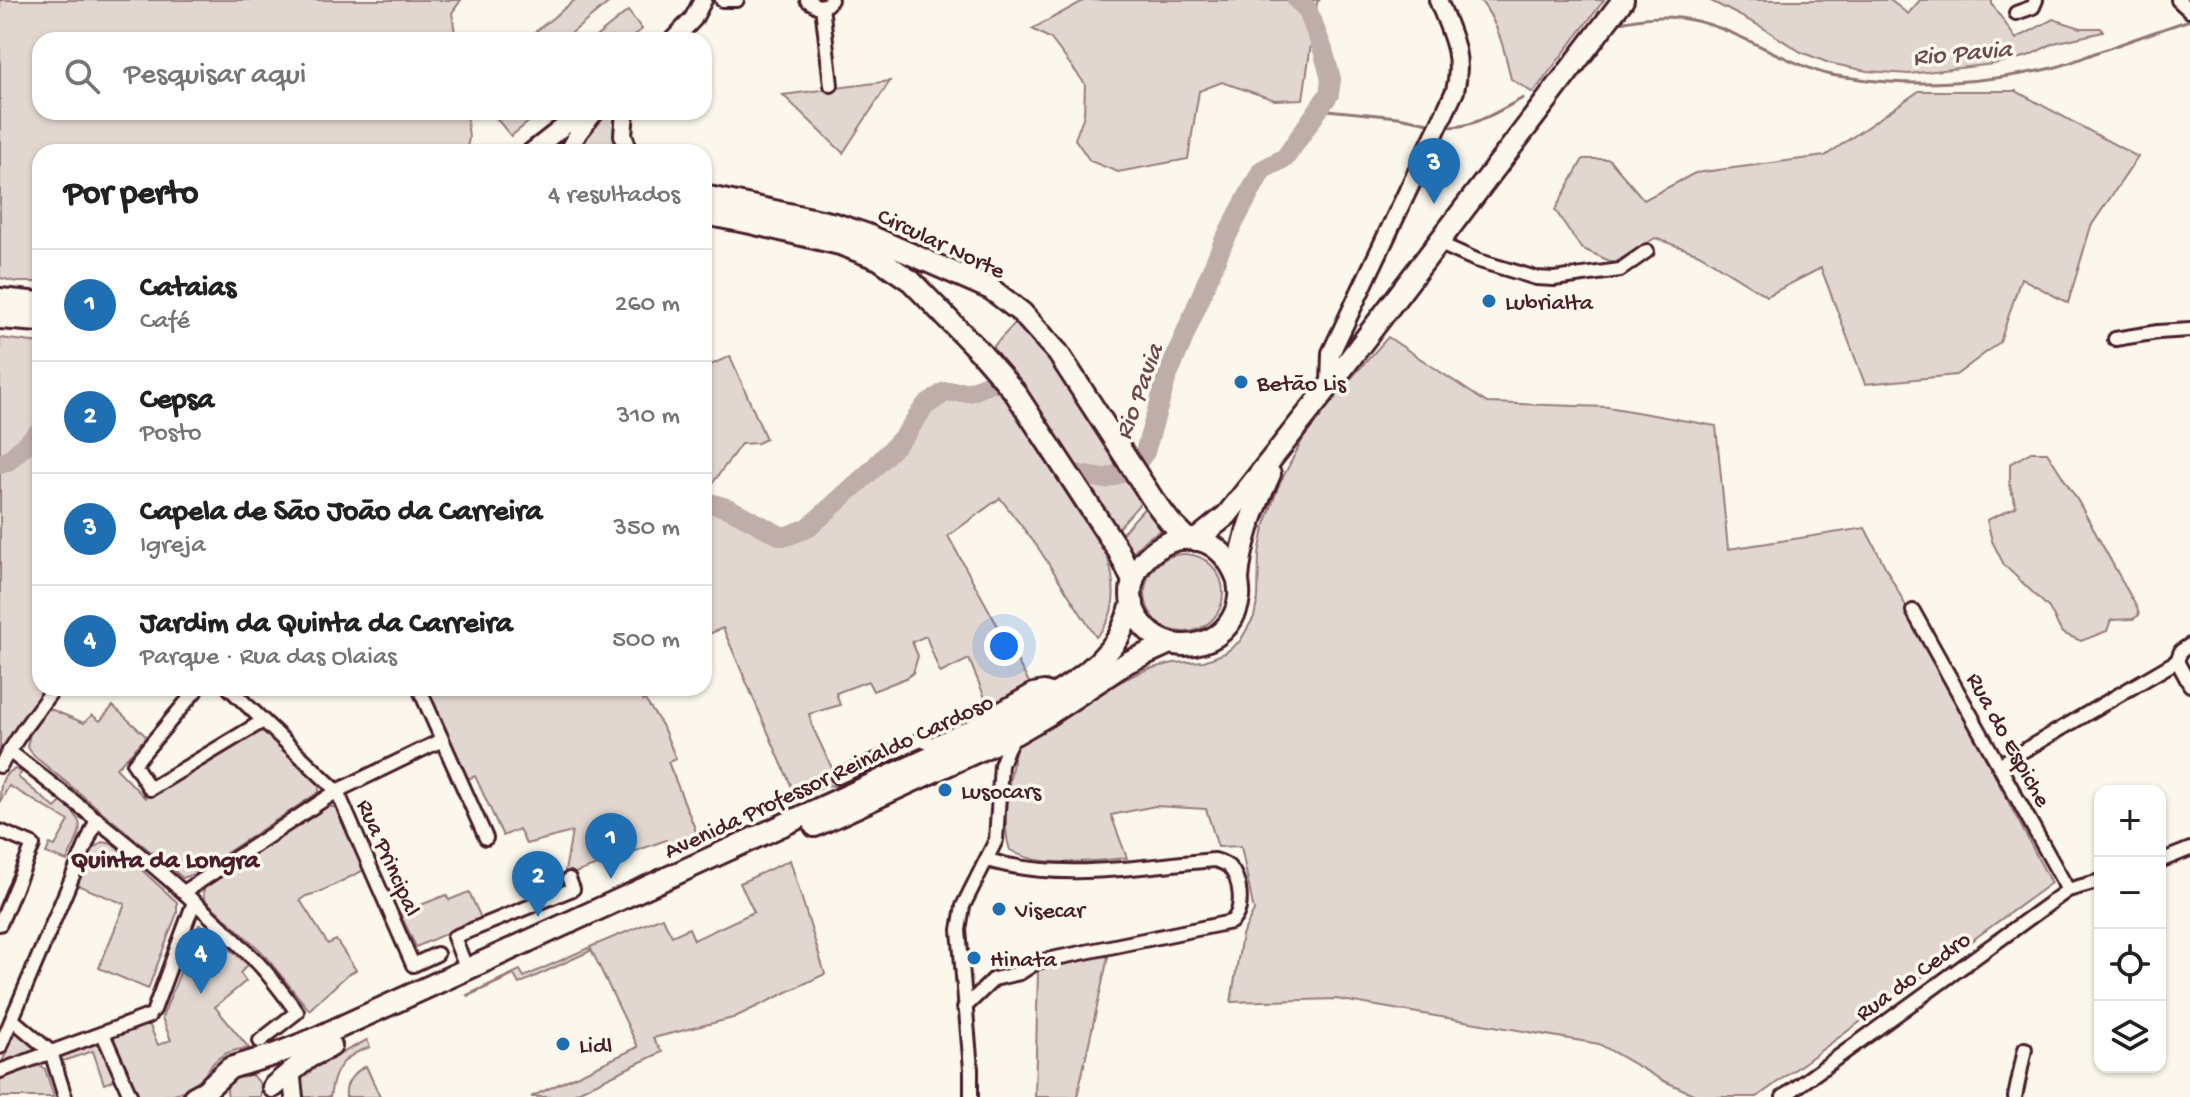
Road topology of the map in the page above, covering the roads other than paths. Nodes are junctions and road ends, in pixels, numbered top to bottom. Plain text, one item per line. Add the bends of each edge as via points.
1 (703, 0) edge
2 (722, 0) edge
3 (737, 0) edge
4 (807, 0) edge
5 (1438, 0) edge
6 (1623, 0) edge
7 (2036, 0) edge
8 (2178, 0) edge
9 (827, 3) edge
10 (2190, 11) edge
11 (2016, 13) dead end
12 (681, 32) edge
13 (831, 85) dead end
14 (572, 120) edge
15 (589, 120) edge
16 (624, 120) edge
17 (541, 144) edge
18 (572, 144) edge
19 (626, 144) edge
20 (712, 198) edge
21 (712, 216) edge
22 (1438, 243) junction
23 (1647, 251) dead end
24 (0, 299) edge
25 (32, 302) edge
26 (0, 318) edge
27 (32, 320) edge
28 (2190, 330) edge
29 (2115, 339) dead end
30 (1330, 385) junction
31 (1285, 442) junction
32 (1191, 539) junction
33 (1238, 580) junction
34 (1133, 581) junction
35 (1133, 603) junction
36 (1913, 611) dead end
37 (1170, 643) junction
38 (2190, 645) edge
39 (2177, 661) junction
40 (2190, 685) edge
41 (1058, 692) junction
42 (48, 696) edge
43 (191, 696) edge
44 (237, 696) edge
45 (423, 696) edge
46 (263, 721) junction
47 (1015, 734) junction
48 (442, 740) junction
49 (9, 751) junction
50 (881, 757) junction
51 (1999, 765) junction
52 (0, 766) edge
53 (838, 777) dead end
54 (890, 777) junction
55 (337, 791) junction
56 (97, 819) junction
57 (0, 831) edge
58 (486, 838) dead end
59 (2190, 849) edge
60 (2166, 859) edge
61 (987, 860) junction
62 (569, 879) dead end
63 (2094, 883) edge
64 (2068, 890) junction
65 (184, 892) junction
66 (194, 902) junction
67 (0, 924) edge
68 (437, 954) dead end
69 (467, 970) junction
70 (964, 1008) junction
71 (12, 1019) junction
72 (103, 1034) junction
73 (260, 1041) dead end
74 (0, 1047) edge
75 (2025, 1049) dead end
76 (51, 1052) junction
77 (245, 1064) junction
78 (291, 1070) junction
79 (0, 1071) edge
80 (225, 1073) junction
81 (273, 1094) edge
82 (65, 1097) edge
83 (131, 1097) edge
84 (194, 1097) edge
85 (219, 1097) edge
86 (294, 1097) edge
87 (971, 1097) edge
88 (1783, 1097) edge
89 (2015, 1097) edge

1 - 12 street
2 - 3 street
4 - 9 street via 813,5
5 - 30 street via 1458,53 1455,91 1331,353
6 - 22 main road
7 - 11 street via 2033,7
8 - 10 street
9 - 13 street
14 - 17 street
15 - 18 street
16 - 19 street
20 - 32 main road, Circular Norte via 865,234 991,289 1022,313 1058,353 1143,486 1170,522
21 - 34 main road, Circular Norte via 840,244 879,259 911,281 1014,391
22 - 23 street via 1476,260 1554,279 1620,270
22 - 30 main road
24 - 25 main road
26 - 27 main road
28 - 29 street
30 - 31 main road
31 - 32 main road via 1227,515
31 - 33 main road via 1254,511
32 - 33 main road via 1223,554
32 - 34 main road via 1152,550
33 - 37 main road via 1237,608 1221,632 1195,645
34 - 35 main road
35 - 37 main road via 1146,628
35 - 41 main road, Avenida Professor Reinaldo Cardoso via 1118,638 1092,668
36 - 51 street, Rua do Espiche
37 - 47 main road, Avenida Professor Reinaldo Cardoso via 1128,662
38 - 39 street
39 - 40 street
39 - 51 street
41 - 50 street via 1033,690 931,744 921,740
41 - 54 main road, Avenida Professor Reinaldo Cardoso via 1002,725
42 - 49 street
43 - 46 street via 134,764 150,789
44 - 46 street, Rua Principal
45 - 48 street
46 - 55 street, Rua Principal
47 - 61 street via 1001,765 996,840
47 - 78 main road, Avenida Professor Reinaldo Cardoso via 315,1054
48 - 55 street
48 - 58 street
49 - 52 street
49 - 56 street
50 - 53 street
50 - 54 street
51 - 64 street, Rua do Espiche
54 - 69 main road, Avenida Professor Reinaldo Cardoso
55 - 65 street
55 - 68 street, Rua Principal via 413,965
56 - 65 street
56 - 71 street
57 - 67 street via 33,845
59 - 60 street
61 - 70 street via 960,918
61 - 70 street via 1068,873 1215,860 1230,869 1241,906 1231,922 1037,962 994,979
62 - 69 street via 573,889 454,937
63 - 64 street
64 - 88 street, Rua do Cedro
65 - 66 street
66 - 72 street via 152,1013
66 - 73 street via 257,962 297,1012
69 - 77 main road, Avenida Professor Reinaldo Cardoso
70 - 87 street
71 - 74 street
71 - 76 street
72 - 76 street
72 - 83 street
75 - 89 street
76 - 79 street
76 - 82 street
77 - 80 main road, Avenida Professor Reinaldo Cardoso
77 - 81 main road via 268,1075
78 - 81 main road, Avenida Professor Reinaldo Cardoso
78 - 86 street
80 - 84 main road
80 - 85 main road

